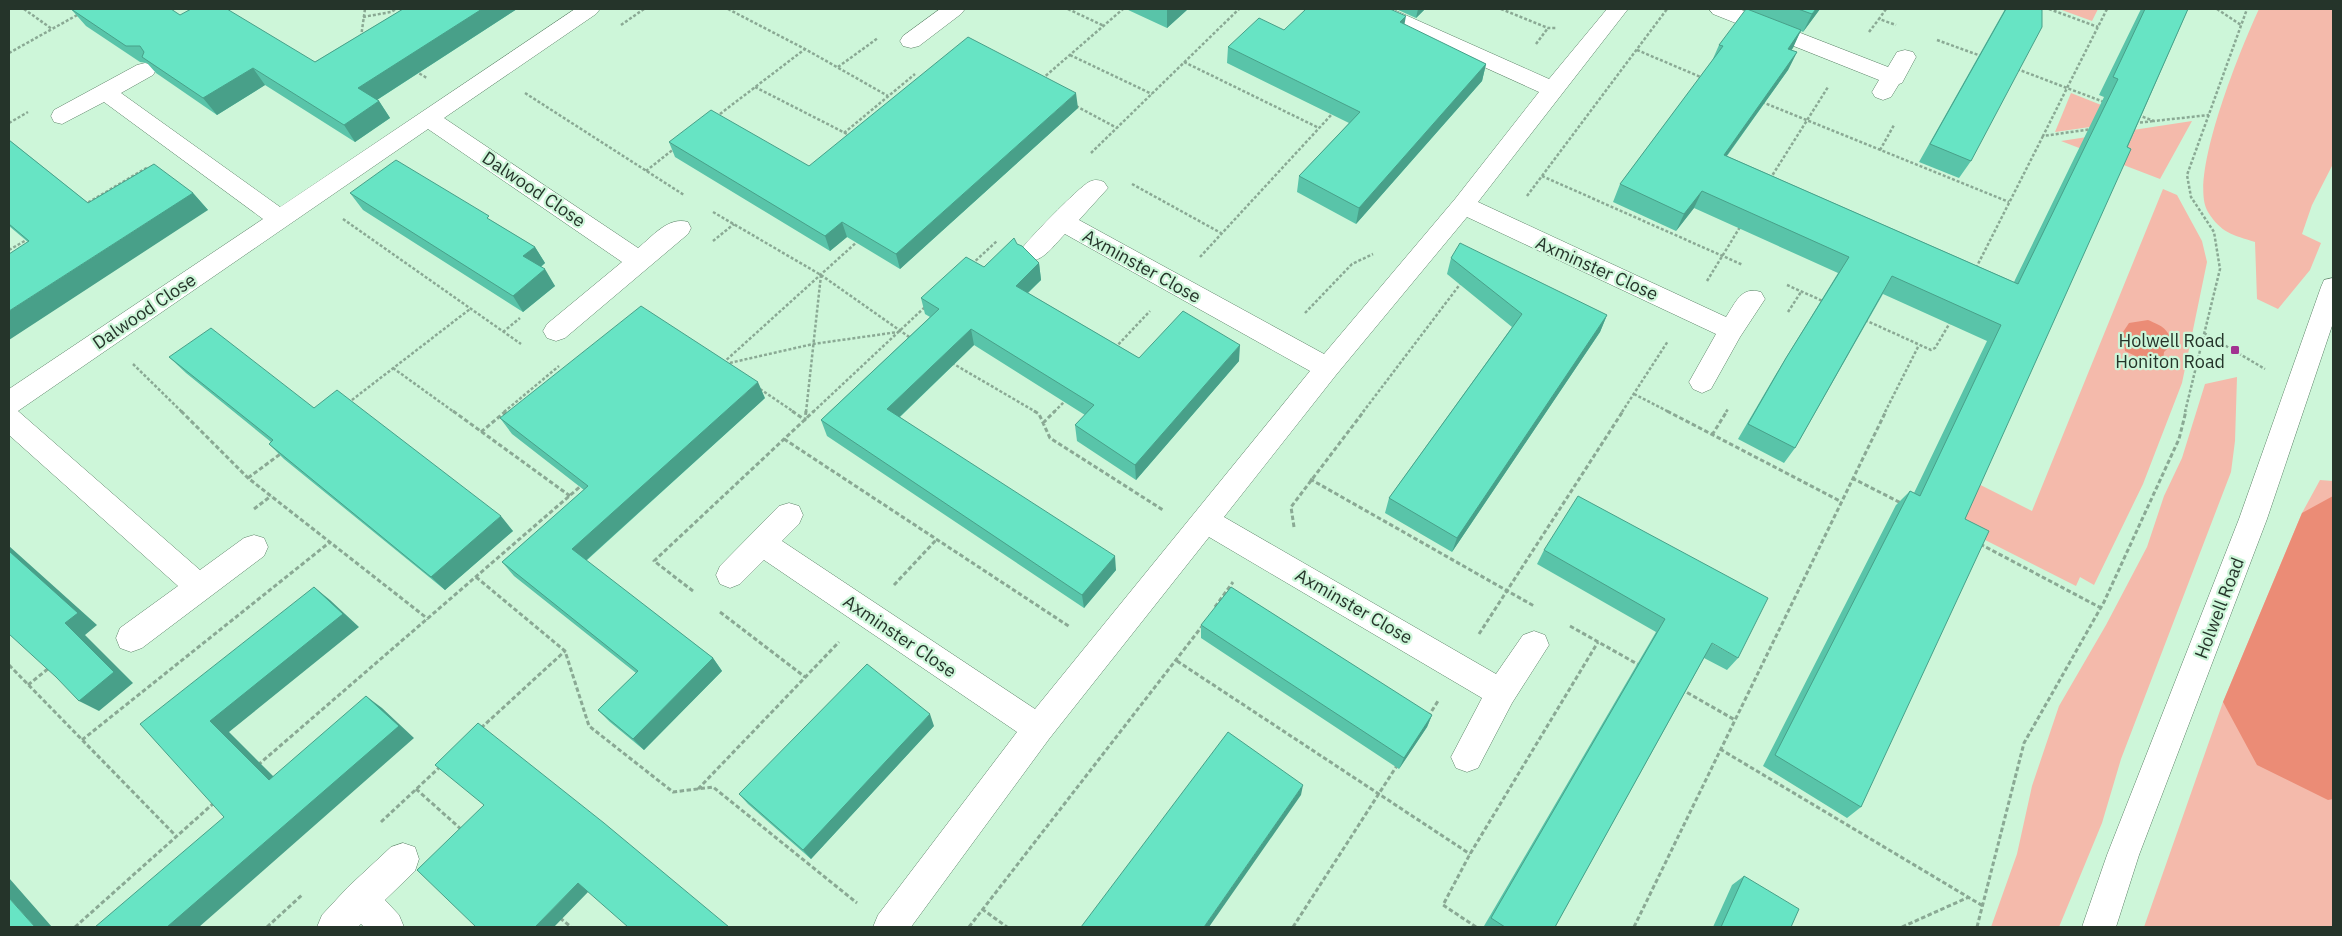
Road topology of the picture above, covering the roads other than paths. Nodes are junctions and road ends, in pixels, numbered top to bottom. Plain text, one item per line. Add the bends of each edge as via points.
1 (588, 9) edge
2 (1374, 9) edge
3 (1618, 9) edge
4 (1720, 9) edge
5 (942, 11) edge
6 (911, 41) dead end
7 (1906, 57) dead end
8 (145, 70) edge
9 (1553, 89) junction
10 (105, 92) junction
11 (62, 116) dead end
12 (428, 118) junction
13 (1096, 188) dead end
14 (1463, 205) junction
15 (280, 219) junction
16 (1062, 221) junction
17 (679, 228) dead end
18 (1030, 254) edge
19 (639, 261) junction
20 (2333, 288) edge
21 (1752, 300) dead end
22 (1731, 330) junction
23 (556, 331) dead end
24 (1326, 368) junction
25 (1702, 382) dead end
26 (9, 403) edge
27 (9, 419) edge
28 (789, 515) dead end
29 (1202, 526) junction
30 (762, 544) junction
31 (254, 547) dead end
32 (730, 575) dead end
33 (200, 588) junction
34 (131, 638) dead end
35 (1534, 645) dead end
36 (1501, 693) junction
37 (1038, 729) junction
38 (1467, 757) dead end
39 (403, 859) dead end
40 (360, 899) junction
41 (334, 927) edge
42 (387, 927) edge
43 (890, 927) edge
44 (2099, 927) edge

1 - 12 street, Dalwood Close
2 - 9 street
3 - 9 street
4 - 7 street via 1846,58 1889,85
5 - 6 street
8 - 10 street
9 - 14 street
10 - 11 street
10 - 15 street
12 - 15 street, Dalwood Close
12 - 19 street, Dalwood Close
13 - 16 street, Axminster Close
14 - 22 street, Axminster Close
14 - 24 street
15 - 26 street, Dalwood Close
16 - 18 street, Axminster Close
16 - 24 street, Axminster Close
17 - 19 street
19 - 23 street
20 - 44 street, Holwell Road via 2253,518
21 - 22 street
22 - 25 street
24 - 29 street
27 - 33 street
28 - 30 street
29 - 36 street, Axminster Close via 1275,560
29 - 37 street
30 - 32 street
30 - 37 street, Axminster Close
31 - 33 street
33 - 34 street
35 - 36 street
36 - 38 street
37 - 43 street
39 - 40 street
40 - 41 street
40 - 42 street

